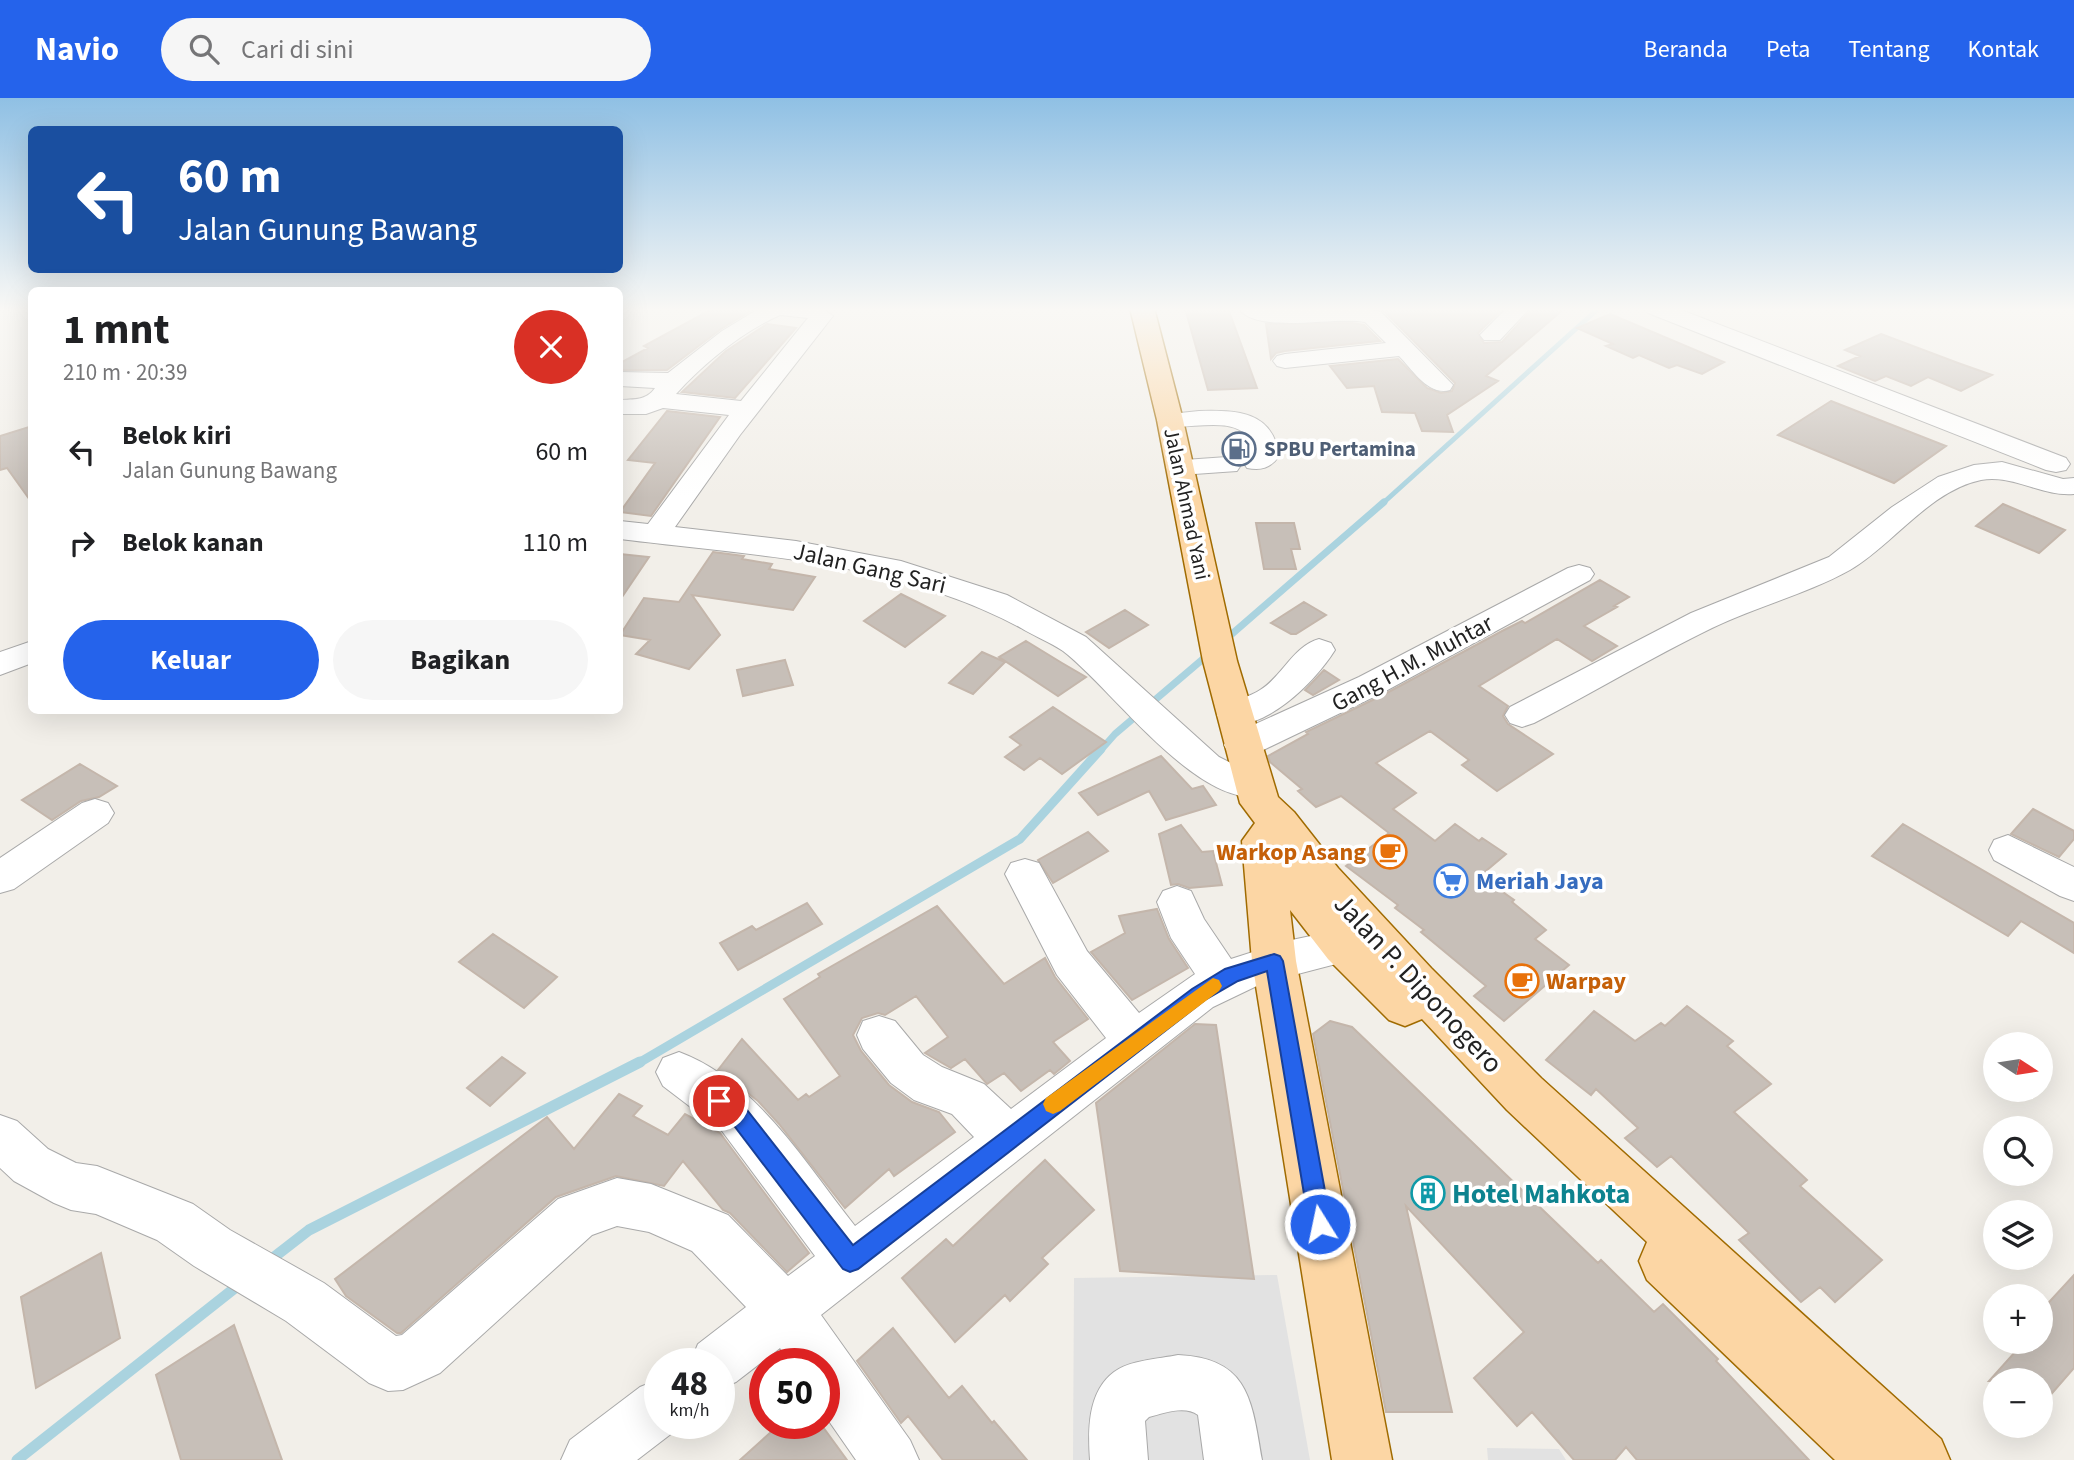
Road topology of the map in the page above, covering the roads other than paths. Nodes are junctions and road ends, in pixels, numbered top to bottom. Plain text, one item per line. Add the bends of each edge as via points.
1 (690, 372) edge
2 (779, 372) edge
3 (1158, 372) edge
4 (1428, 372) edge
5 (1820, 372) edge
6 (623, 380) edge
7 (1441, 385) dead end
8 (666, 391) junction
9 (1936, 392) dead end
10 (623, 407) edge
11 (748, 409) junction
12 (1170, 419) junction
13 (2015, 447) junction
14 (1257, 462) dead end
15 (1227, 465) dead end
16 (1180, 467) junction
17 (2074, 471) edge
18 (2074, 486) edge
19 (623, 531) edge
20 (656, 534) junction
21 (1579, 574) dead end
22 (1319, 650) dead end
23 (28, 652) edge
24 (0, 664) edge
25 (1522, 715) dead end
26 (1238, 730) junction
27 (95, 813) dead end
28 (1264, 813) junction
29 (2008, 850) dead end
30 (1025, 874) dead end
31 (0, 878) edge
32 (2074, 885) edge
33 (1177, 902) dead end
34 (1344, 946) junction
35 (1274, 961) junction
36 (1222, 980) junction
37 (879, 1035) dead end
38 (1136, 1042) junction
39 (679, 1072) dead end
40 (1515, 1100) junction
41 (0, 1137) edge
42 (1008, 1138) junction
43 (850, 1261) junction
44 (786, 1311) junction
45 (811, 1348) edge
46 (735, 1349) edge
47 (840, 1389) edge
48 (644, 1419) edge
49 (590, 1460) edge
50 (890, 1460) edge
51 (1119, 1460) edge
52 (1233, 1460) edge
53 (1362, 1460) edge
54 (1879, 1460) edge
55 (1920, 1460) edge

1 - 8 street
2 - 11 street
3 - 12 main road, Jalan Ahmad Yani
4 - 7 street
5 - 13 street
6 - 8 street
8 - 10 street via 646,406
8 - 11 street
9 - 13 street via 2014,426 2025,437
11 - 20 street
12 - 14 street via 1233,419 1255,426 1262,432 1266,449 1266,457
12 - 16 main road, Jalan Ahmad Yani
13 - 17 street
15 - 16 street
16 - 26 main road, Jalan Ahmad Yani
18 - 25 street via 2049,485 2002,470 1974,473 1948,483 1840,563 1702,621
19 - 20 street, Jalan Gang Sari
20 - 28 street, Jalan Gang Sari via 796,550 901,570 996,602 1074,644 1206,766 1236,781
21 - 26 street, Gang H.M. Muhtar via 1349,696
22 - 26 street
23 - 24 street
26 - 28 main road, Jalan Ahmad Yani
27 - 31 street
28 - 34 main road, Jalan P. Diponogero
28 - 35 main road
28 - 40 main road, Jalan P. Diponogero
29 - 32 street
30 - 38 street via 1072,963
33 - 36 street via 1186,926
34 - 35 street
34 - 40 main road, Jalan P. Diponogero
35 - 36 street
35 - 53 main road
36 - 38 street
37 - 42 street via 907,1069 930,1085 968,1099
38 - 42 street
39 - 43 street via 739,1116
40 - 54 main road, Jalan P. Diponogero via 1743,1335
40 - 55 main road, Jalan P. Diponogero
41 - 44 street via 31,1165 71,1186 97,1190 175,1222 305,1302 388,1364 421,1354 576,1216 617,1202 651,1208 710,1233
42 - 43 street
43 - 44 street
44 - 45 street
44 - 46 street
47 - 50 street
48 - 49 street
51 - 52 street via 1116,1425 1121,1407 1133,1392 1178,1383 1202,1384 1218,1396

